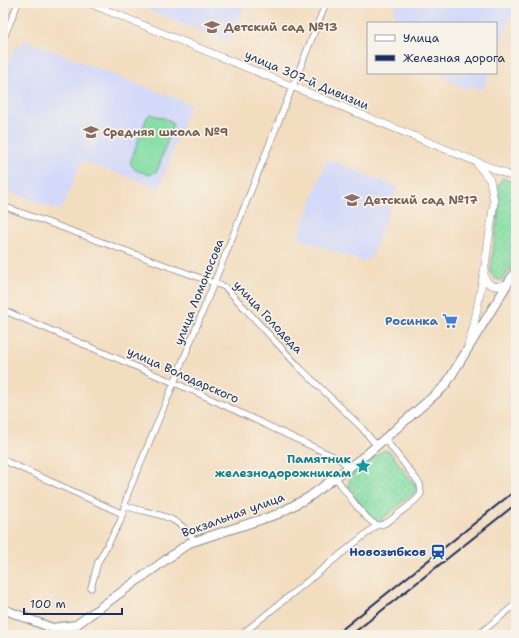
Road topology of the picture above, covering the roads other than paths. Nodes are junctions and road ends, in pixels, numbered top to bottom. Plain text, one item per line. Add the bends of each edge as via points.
1 (18, 3) edge
2 (89, 3) edge
3 (326, 3) edge
4 (3, 40) edge
5 (293, 86) junction
6 (470, 160) junction
7 (516, 178) edge
8 (3, 206) edge
9 (516, 270) edge
10 (484, 272) junction
11 (215, 282) junction
12 (508, 283) junction
13 (3, 310) edge
14 (462, 359) junction
15 (174, 383) junction
16 (385, 439) junction
17 (377, 446) junction
18 (3, 460) edge
19 (349, 468) junction
20 (336, 478) junction
21 (125, 506) junction
22 (123, 514) junction
23 (377, 525) junction
24 (194, 540) junction
25 (91, 588) dead end
26 (516, 604) edge
27 (3, 609) edge
28 (76, 625) junction
29 (43, 626) junction
30 (53, 635) edge
31 (63, 635) edge
32 (241, 635) edge
33 (478, 635) edge

1 - 4 street
2 - 5 street, улица 307-й Дивизии
3 - 5 street, улица Ломоносова
5 - 6 street, улица 307-й Дивизии
5 - 11 street, улица Ломоносова
6 - 7 street, улица 307-й Дивизии
6 - 10 street via 488,175 494,194
8 - 11 street, улица Голодеда
9 - 12 main road, Вокзальная улица
10 - 12 street via 486,281 491,285 499,287
10 - 14 street via 473,330
11 - 15 street, улица Ломоносова
11 - 17 street, улица Голодеда via 229,290
12 - 14 main road, Вокзальная улица
13 - 15 street, улица Володарского
14 - 16 main road, Вокзальная улица via 445,386
15 - 19 street, улица Володарского via 335,457
15 - 21 street, улица Ломоносова via 128,493
16 - 17 main road, Вокзальная улица
16 - 23 street via 420,484 421,494 390,521
17 - 19 main road, Вокзальная улица
18 - 22 street
19 - 20 main road, Вокзальная улица
20 - 23 street via 369,521
20 - 24 main road, Вокзальная улица via 278,514
21 - 22 street, улица Ломоносова
21 - 24 street via 178,521
22 - 25 street, улица Ломоносова via 115,534 98,562
23 - 32 street
24 - 28 main road, Вокзальная улица
26 - 33 street
27 - 29 main road
28 - 29 main road via 59,628
28 - 31 street, Вокзальная улица
29 - 30 street

